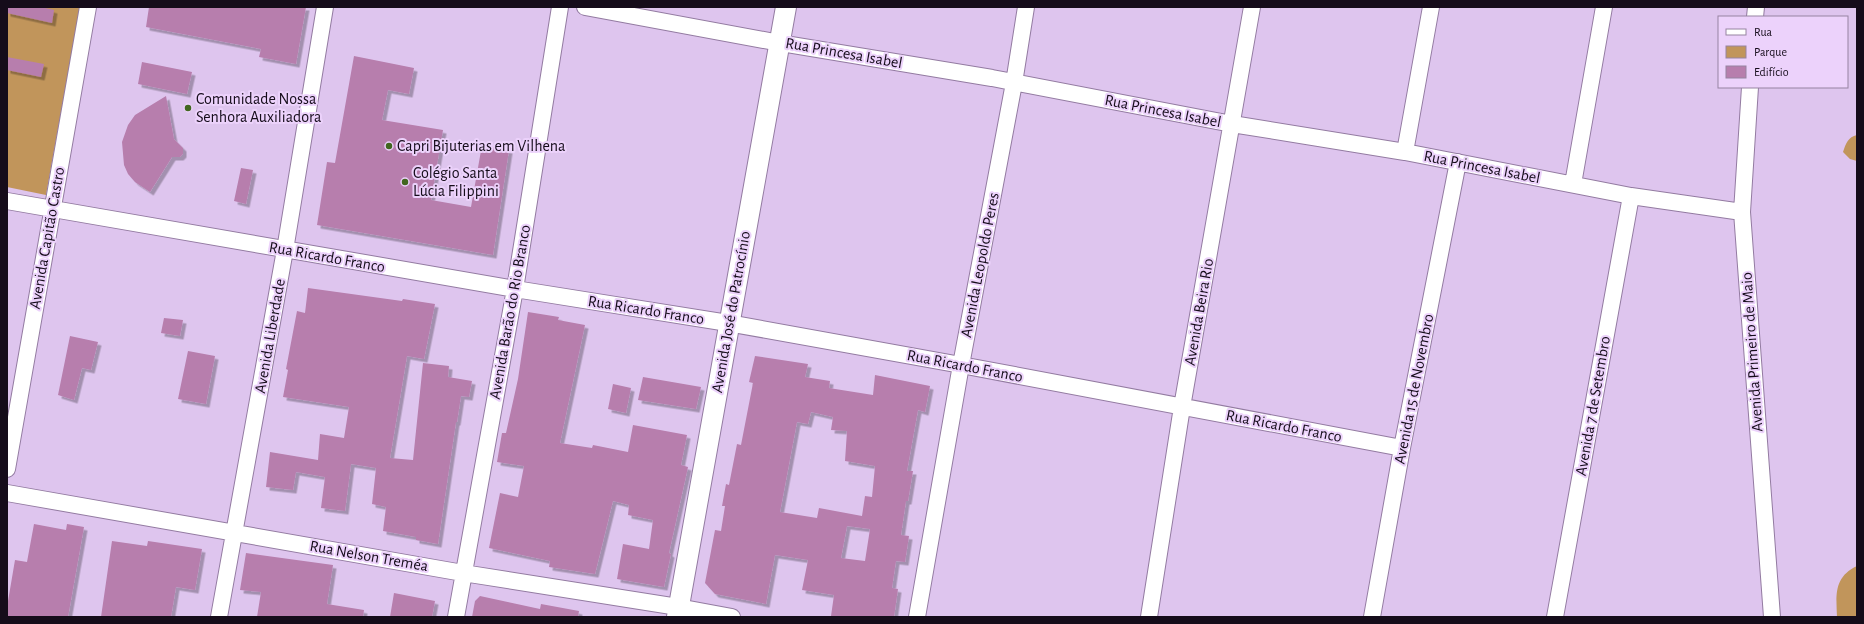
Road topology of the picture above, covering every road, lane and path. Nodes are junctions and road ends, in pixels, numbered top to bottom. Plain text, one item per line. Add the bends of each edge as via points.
1 (88, 7) edge
2 (325, 7) edge
3 (560, 7) edge
4 (585, 7) edge
5 (786, 7) edge
6 (1026, 7) edge
7 (1252, 7) edge
8 (1431, 7) edge
9 (1604, 7) edge
10 (780, 42) junction
11 (1014, 83) junction
12 (1750, 88) edge
13 (1232, 124) junction
14 (1405, 152) junction
15 (1458, 162) junction
16 (1574, 184) junction
17 (1631, 196) junction
18 (7, 201) edge
19 (52, 209) junction
20 (1742, 212) junction
21 (285, 250) junction
22 (515, 289) junction
23 (728, 323) junction
24 (961, 365) junction
25 (1182, 407) junction
26 (1402, 448) junction
27 (7, 469) edge
28 (7, 493) edge
29 (234, 532) junction
30 (463, 573) junction
31 (677, 612) edge
32 (219, 617) edge
33 (456, 617) edge
34 (732, 617) edge
35 (917, 617) edge
36 (1149, 617) edge
37 (1372, 617) edge
38 (1555, 617) edge
39 (1772, 617) edge

1 - 19 street, Avenida Capitão Castro
2 - 21 street, Avenida Liberdade
3 - 22 street, Avenida Barão do Rio Branco
4 - 10 street, Rua Princesa Isabel
5 - 10 street, Avenida José do Patrocínio
6 - 11 street, Avenida Leopoldo Peres
7 - 13 street, Avenida Beira Rio
8 - 14 street
9 - 16 street
10 - 11 street, Rua Princesa Isabel
10 - 23 street, Avenida José do Patrocínio
11 - 13 street, Rua Princesa Isabel
11 - 24 street, Avenida Leopoldo Peres
12 - 20 street, Avenida Primeiro de Maio
13 - 14 street, Rua Princesa Isabel
13 - 25 street, Avenida Beira Rio
14 - 15 street, Rua Princesa Isabel
15 - 16 street, Rua Princesa Isabel
15 - 26 street, Avenida 15 de Novembro
16 - 17 street, Rua Princesa Isabel
17 - 20 street, Rua Princesa Isabel
17 - 38 street, Avenida 7 de Setembro
18 - 19 street, Rua Ricardo Franco
19 - 21 street, Rua Ricardo Franco
19 - 27 street, Avenida Capitão Castro
20 - 39 street, Avenida Primeiro de Maio
21 - 22 street, Rua Ricardo Franco
21 - 29 street, Avenida Liberdade
22 - 23 street, Rua Ricardo Franco
22 - 30 street, Avenida Barão do Rio Branco
23 - 24 street, Rua Ricardo Franco
23 - 31 street, Avenida José do Patrocínio
24 - 25 street, Rua Ricardo Franco
24 - 35 street, Avenida Leopoldo Peres
25 - 26 street, Rua Ricardo Franco
25 - 36 street, Avenida Beira Rio
26 - 37 street, Avenida 15 de Novembro
28 - 29 street, Rua Nelson Treméa
29 - 30 street, Rua Nelson Treméa
29 - 32 street, Avenida Liberdade
30 - 31 street, Rua Nelson Treméa
30 - 33 street, Avenida Barão do Rio Branco
31 - 34 street, Rua Nelson Treméa

